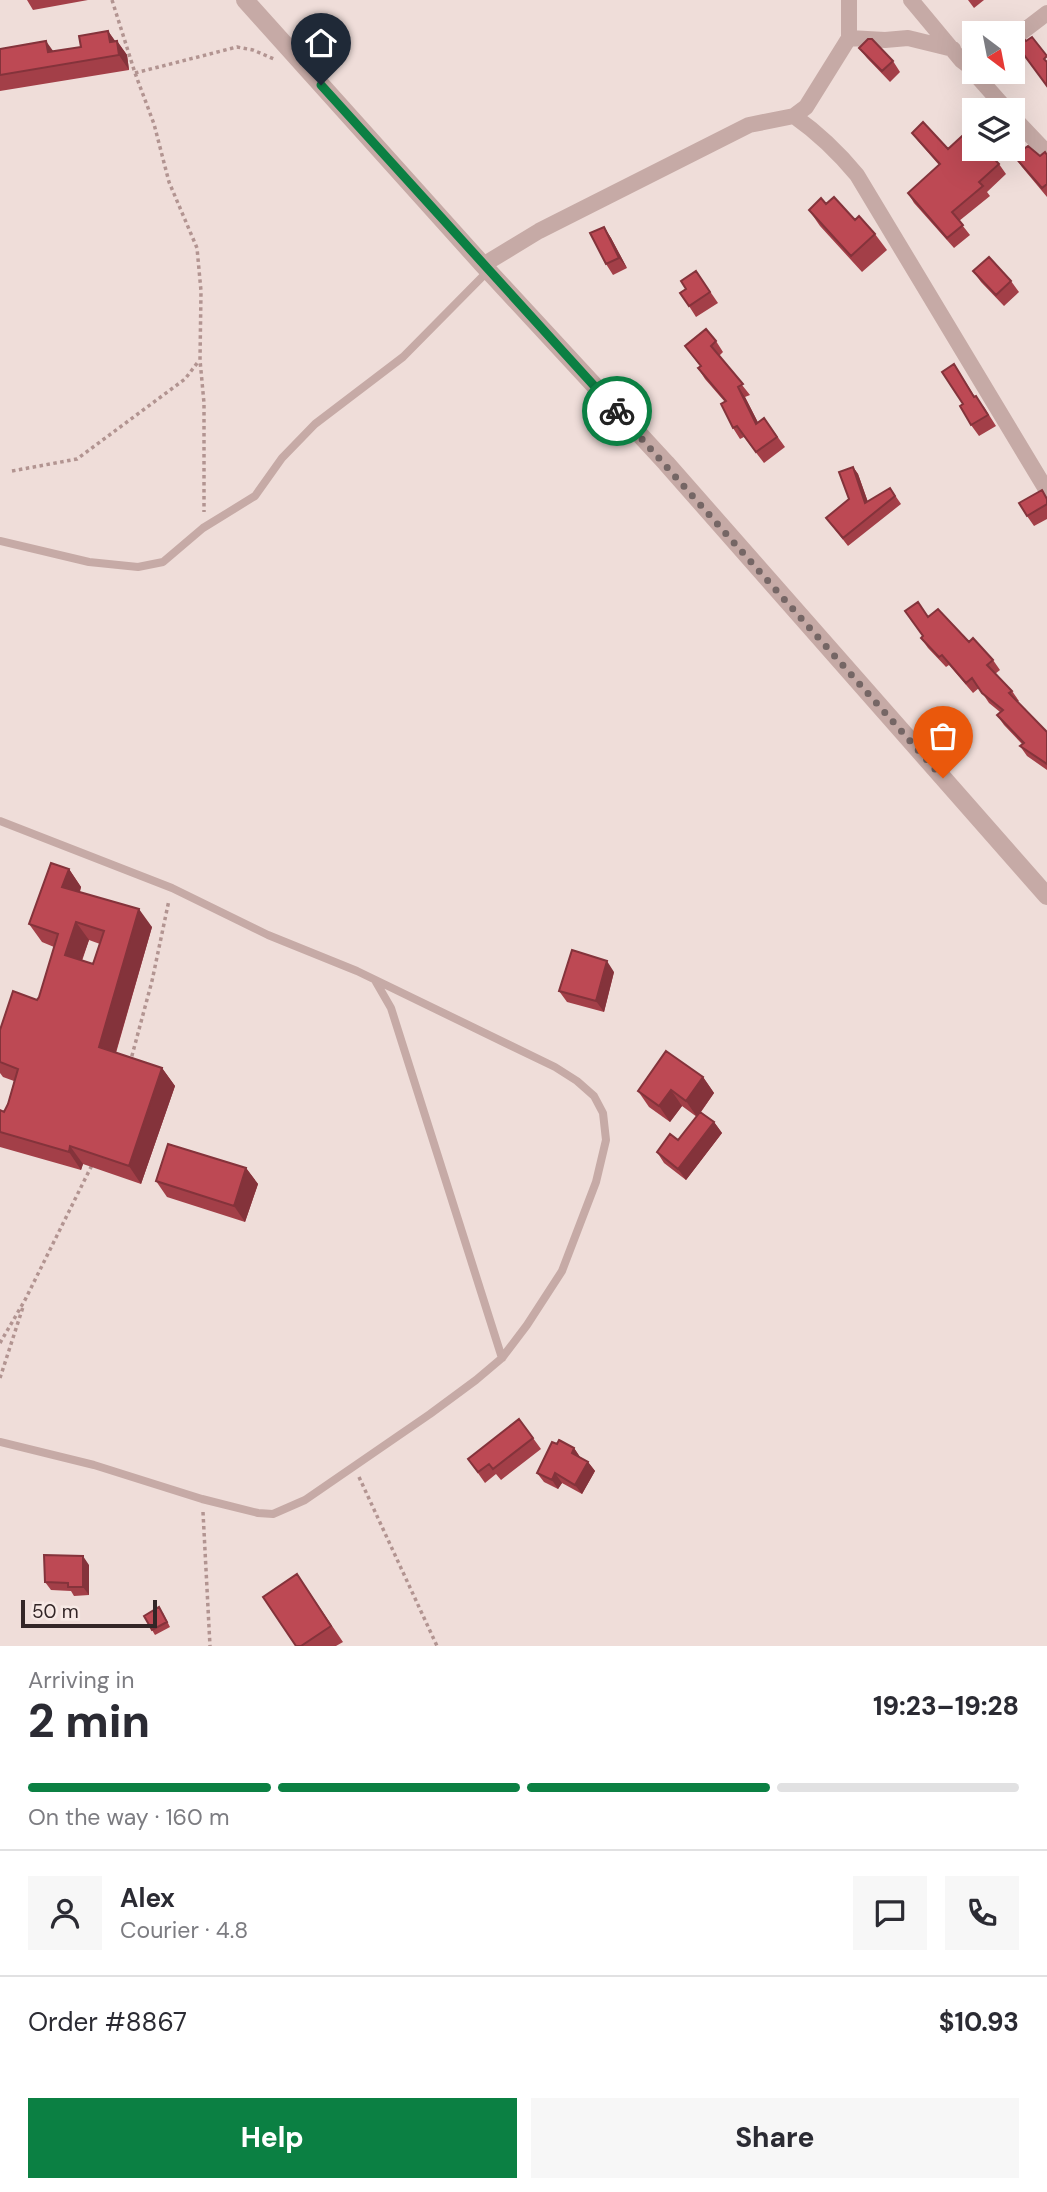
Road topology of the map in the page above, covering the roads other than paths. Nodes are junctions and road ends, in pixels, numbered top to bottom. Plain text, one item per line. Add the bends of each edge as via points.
1 (245, 0) edge
2 (849, 0) edge
3 (911, 0) edge
4 (1047, 13) edge
5 (1026, 29) edge
6 (849, 38) junction
7 (954, 50) junction
8 (962, 61) edge
9 (987, 84) edge
10 (998, 98) edge
11 (794, 116) junction
12 (1025, 130) edge
13 (1047, 153) edge
14 (486, 268) junction
15 (1047, 491) edge
16 (0, 541) edge
17 (0, 821) edge
18 (1047, 896) edge
19 (374, 979) junction
20 (502, 1358) junction
21 (0, 1442) edge

1 - 14 street
2 - 6 street
3 - 7 street
4 - 5 street
6 - 7 street via 908,38
6 - 11 street via 806,107
7 - 8 street
9 - 10 street
11 - 14 street via 749,125 540,231
11 - 15 street via 816,131 857,175
12 - 13 street
14 - 16 lane via 404,357 315,424 282,458 255,496 203,528 172,556 148,566 89,562
14 - 18 street via 666,463
17 - 19 lane via 172,888
19 - 20 lane via 396,1020
19 - 20 lane via 555,1067 594,1096 603,1113 606,1140 596,1182 562,1271
20 - 21 lane via 306,1500 272,1514

